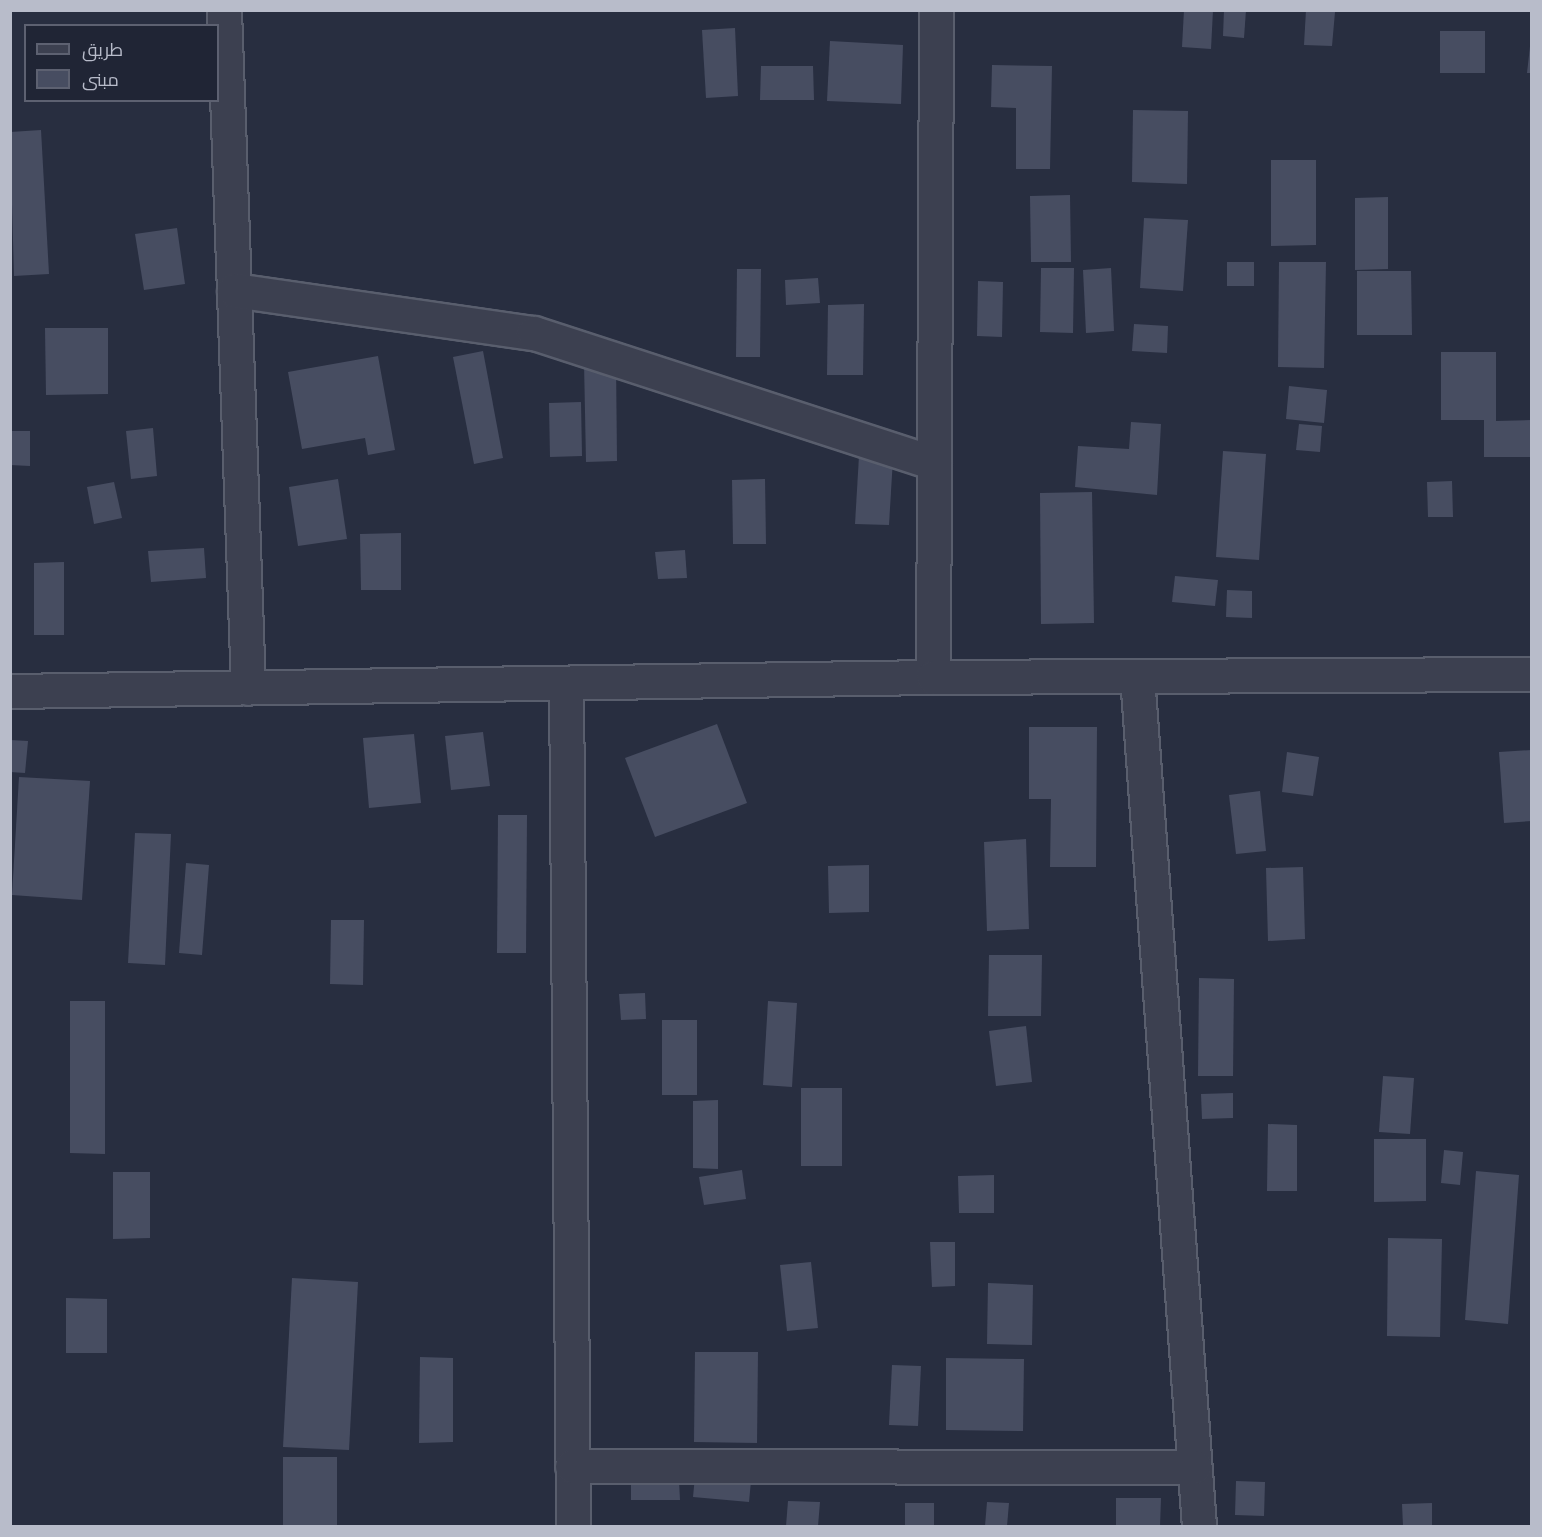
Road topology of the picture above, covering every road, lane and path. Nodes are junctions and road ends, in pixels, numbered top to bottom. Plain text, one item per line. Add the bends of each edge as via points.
1 (224, 10) edge
2 (936, 10) edge
3 (234, 290) junction
4 (933, 463) junction
5 (1532, 674) edge
6 (933, 676) junction
7 (1137, 676) junction
8 (566, 683) junction
9 (248, 688) junction
10 (10, 691) edge
11 (573, 1466) junction
12 (1194, 1467) junction
13 (573, 1527) edge
14 (1199, 1527) edge

1 - 3 street
2 - 4 street
3 - 4 street via 534,333
3 - 9 street
4 - 6 street
5 - 7 street
6 - 7 street
6 - 8 street
7 - 12 street
8 - 9 street
8 - 11 street
9 - 10 street
11 - 12 street
11 - 13 street
12 - 14 street

